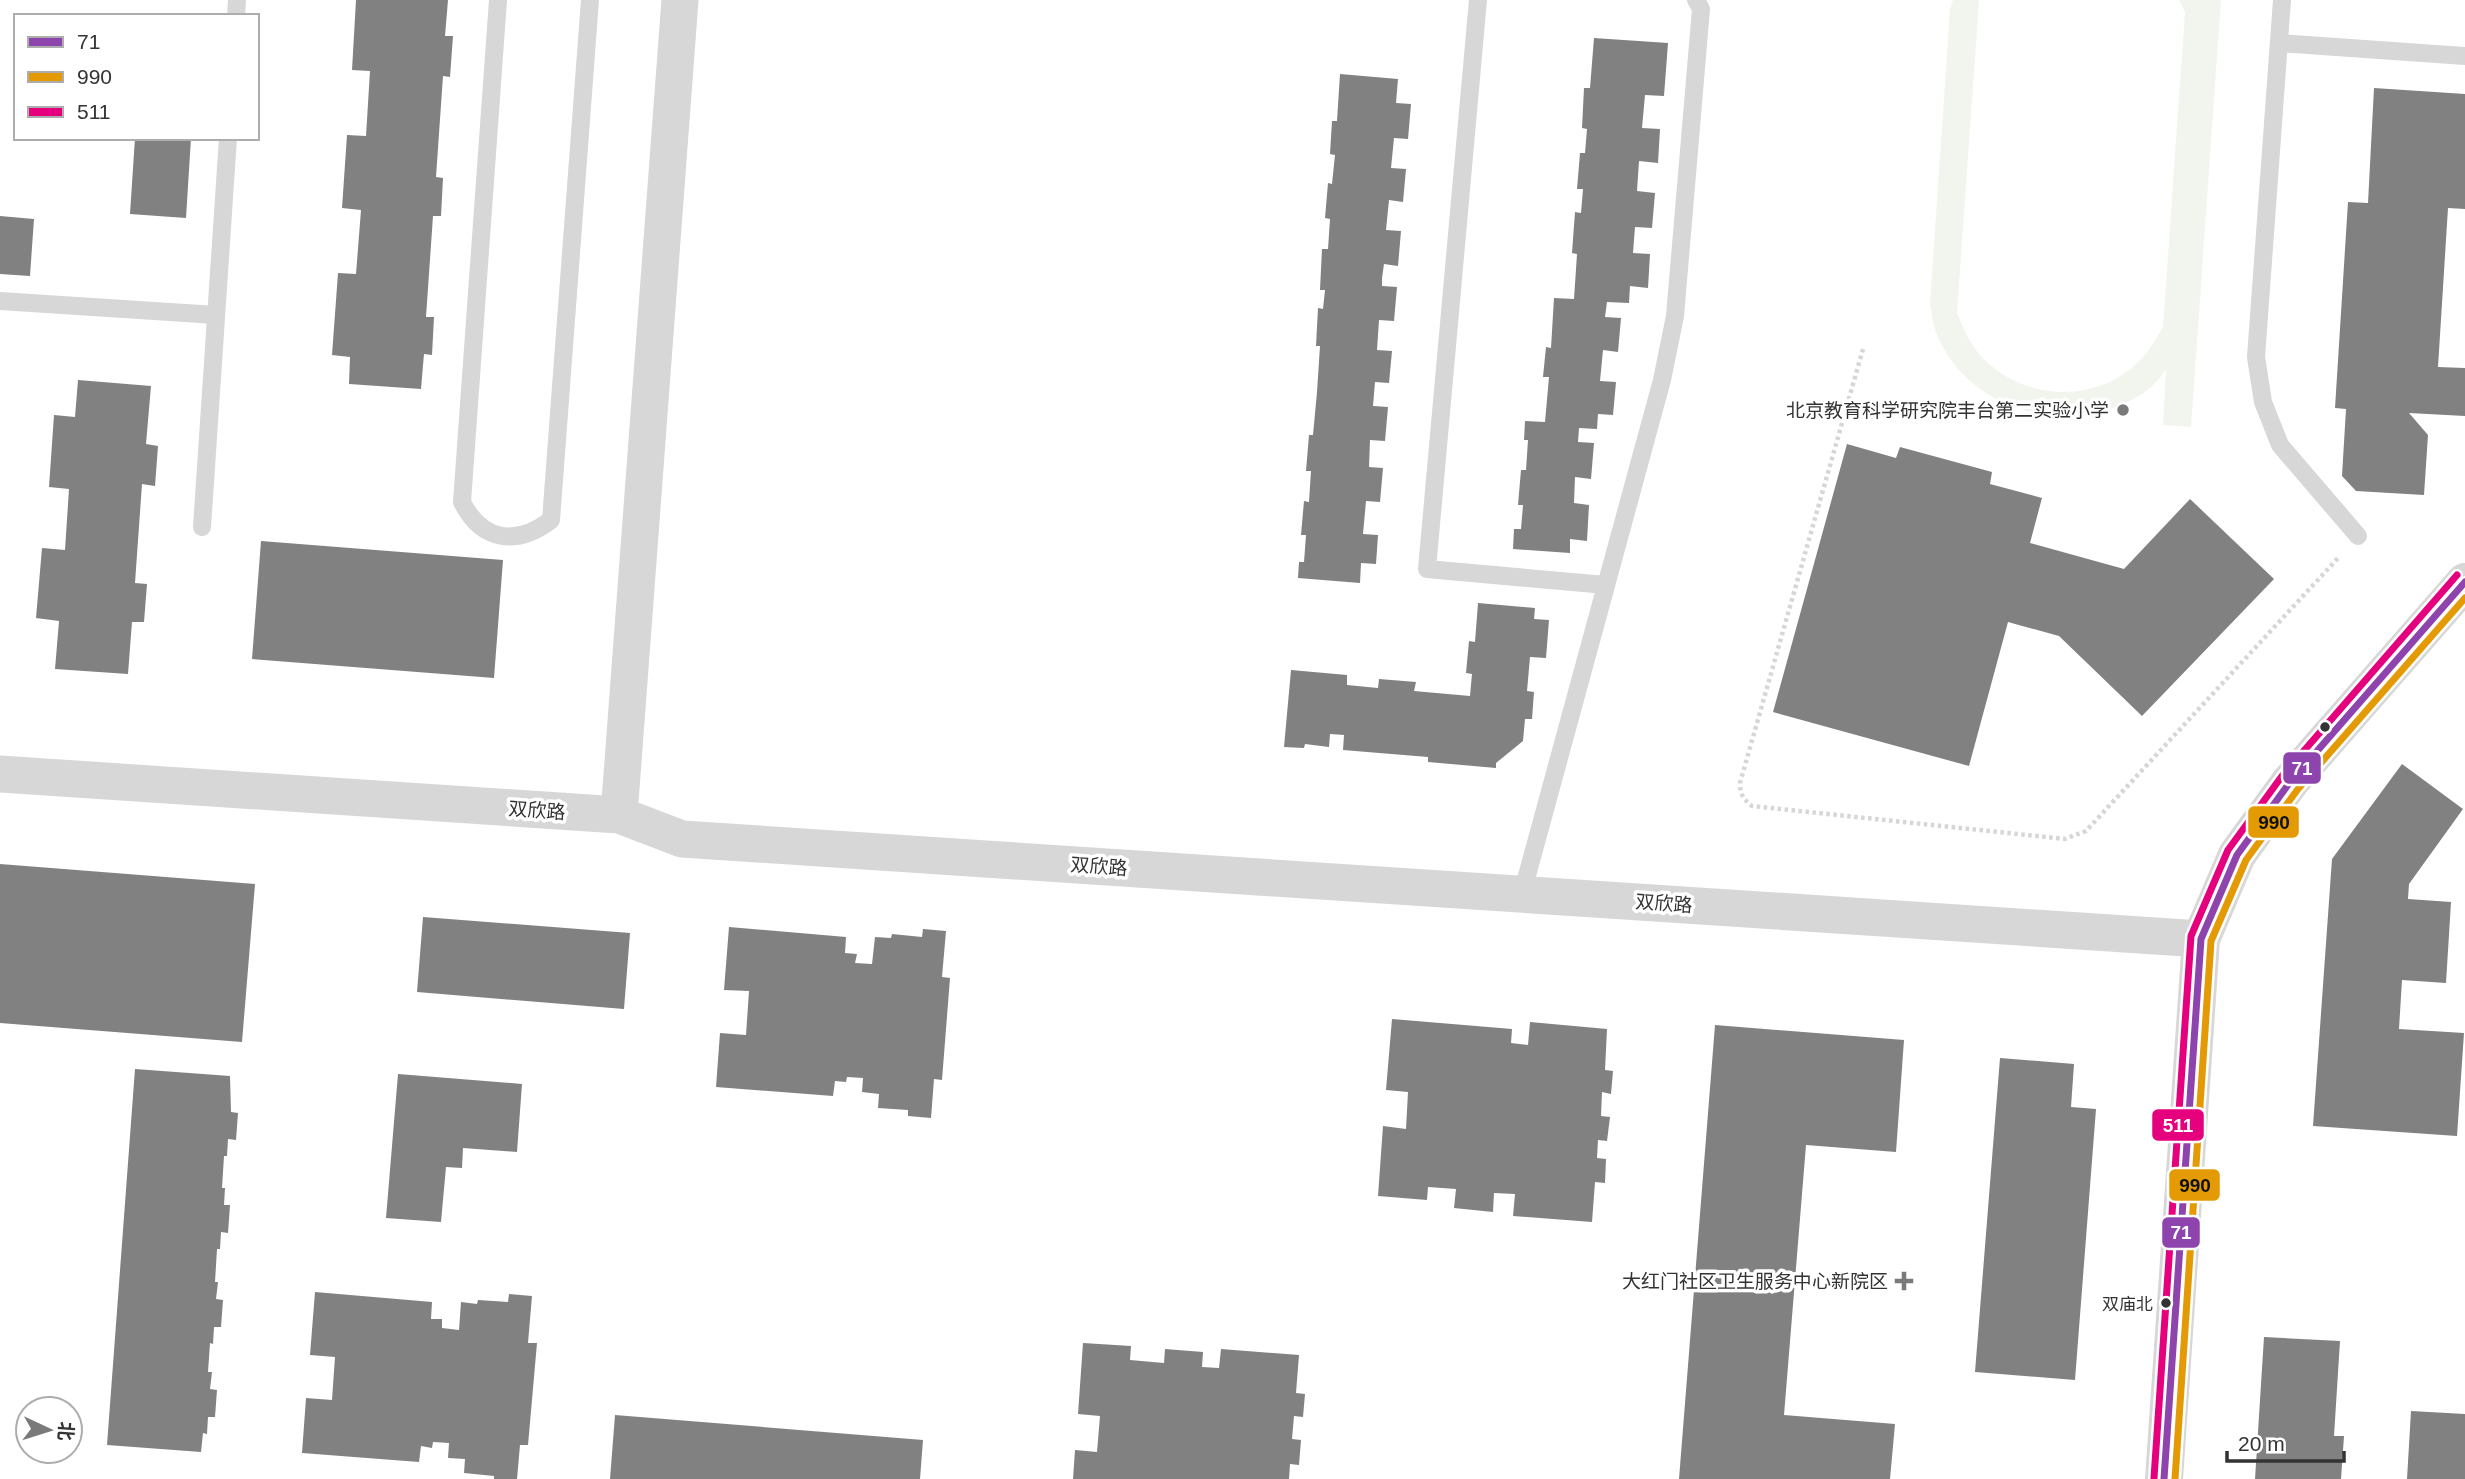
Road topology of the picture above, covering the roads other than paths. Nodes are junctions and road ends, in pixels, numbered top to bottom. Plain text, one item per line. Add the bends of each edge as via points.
1 (498, 0) edge
2 (590, 0) edge
3 (680, 0) edge
4 (1478, 0) edge
5 (1696, 0) edge
6 (2282, 0) edge
7 (2279, 43) junction
8 (2465, 56) edge
9 (228, 140) edge
10 (0, 301) edge
11 (216, 315) junction
12 (202, 527) dead end
13 (2358, 536) road end
14 (2465, 582) edge
15 (1606, 585) junction
16 (0, 774) edge
17 (619, 815) junction
18 (1522, 894) junction
19 (2201, 939) junction
20 (2164, 1479) edge

1 - 2 lane via 462,502 480,527 510,537 525,536 551,520
3 - 17 street
4 - 15 lane via 1427,569
5 - 15 lane via 1701,9 1675,316
6 - 7 lane
7 - 8 lane
7 - 13 lane via 2258,380 2280,445
9 - 11 lane
10 - 11 lane
11 - 12 lane
14 - 19 street via 2290,782 2237,855
15 - 18 lane
16 - 17 street, 双欣路
17 - 18 street, 双欣路 via 682,839
18 - 19 street, 双欣路
19 - 20 street

